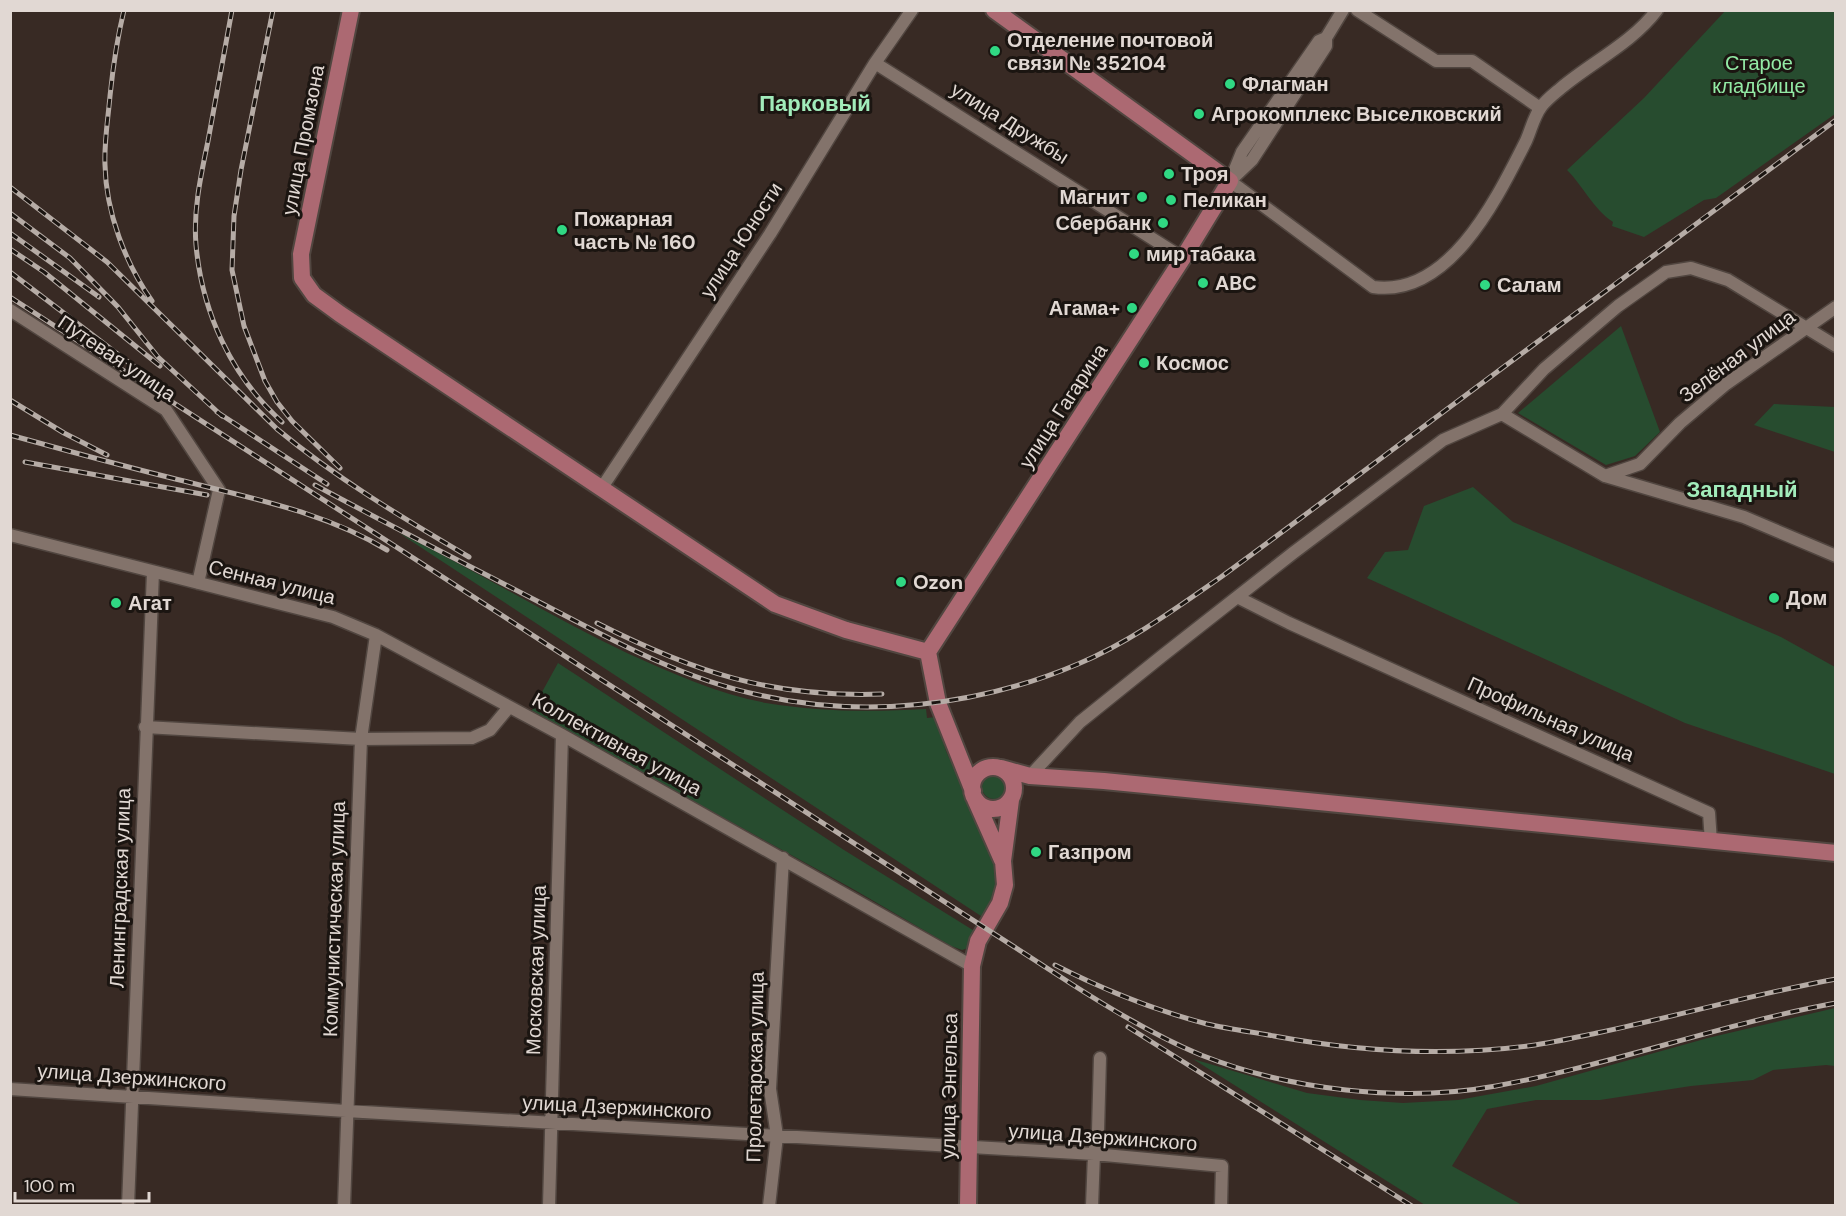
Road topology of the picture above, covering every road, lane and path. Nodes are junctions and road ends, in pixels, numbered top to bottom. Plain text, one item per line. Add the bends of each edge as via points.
1 (351, 10) edge
2 (912, 10) edge
3 (994, 10) edge
4 (1343, 10) edge
5 (1357, 10) edge
6 (1656, 10) edge
7 (875, 63) junction
8 (1540, 108) junction
9 (1230, 181) junction
10 (1183, 258) junction
11 (1836, 307) edge
12 (10, 310) edge
13 (1807, 329) junction
14 (1836, 346) edge
15 (1502, 414) junction
16 (1605, 476) junction
17 (601, 489) junction
18 (11, 536) edge
19 (1836, 556) edge
20 (153, 572) junction
21 (198, 583) junction
22 (1237, 597) junction
23 (376, 635) junction
24 (928, 652) junction
25 (509, 707) junction
26 (145, 727) junction
27 (562, 735) junction
28 (361, 739) junction
29 (958, 752) junction
30 (1000, 768) junction
31 (1030, 776) junction
32 (974, 794) junction
33 (1012, 795) junction
34 (1711, 842) junction
35 (1836, 852) edge
36 (783, 858) junction
37 (1003, 861) junction
38 (972, 966) junction
39 (1100, 1058) dead end
40 (10, 1089) edge
41 (131, 1096) junction
42 (346, 1111) junction
43 (552, 1123) junction
44 (777, 1136) junction
45 (970, 1148) junction
46 (1094, 1154) junction
47 (128, 1206) edge
48 (344, 1206) edge
49 (549, 1206) edge
50 (769, 1206) edge
51 (968, 1206) edge
52 (1092, 1206) edge
53 (1221, 1206) edge

1 - 17 main road, улица Промзона via 301,254 302,278 314,295 340,314
2 - 7 street, улица Юности
3 - 9 main road
4 - 9 street, улица Гагарина via 1242,152
5 - 8 street via 1436,61 1472,61
6 - 8 street via 1645,26 1572,78
7 - 10 street, улица Дружбы
7 - 17 street, улица Юности via 770,234
8 - 9 street via 1483,221 1458,251 1435,270 1410,283 1374,287
9 - 10 main road, улица Гагарина
10 - 24 main road, улица Гагарина
11 - 13 street, Зелёная улица
12 - 21 street, Путевая улица via 166,410 219,490
13 - 14 street
13 - 15 street via 1728,280 1691,268 1666,272 1618,306 1544,369
13 - 16 street, Зелёная улица via 1726,384 1640,464
15 - 16 street
15 - 22 street via 1443,440
16 - 19 street via 1744,517
17 - 24 main road via 775,604 846,630
18 - 20 street, Сенная улица
20 - 21 street, Сенная улица
20 - 26 street, Ленинградская улица
21 - 23 street, Сенная улица via 333,617
22 - 31 street via 1080,722
22 - 34 street, Профильная улица via 1709,813
23 - 25 street, Сенная улица
23 - 28 street, Коммунистическая улица
24 - 29 main road via 938,703
25 - 27 street, Коллективная улица
25 - 28 street, Коллективная улица via 490,730 472,738
26 - 28 street, Коллективная улица
26 - 41 street, Ленинградская улица
27 - 36 street, Коллективная улица
27 - 43 street, Московская улица
28 - 42 street, Коммунистическая улица
29 - 30 main road
29 - 32 main road
30 - 31 main road
30 - 32 main road via 987,767 978,773 973,781
30 - 33 main road via 1011,776
31 - 33 main road
31 - 34 main road
32 - 33 main road via 983,806 991,809 1003,806
32 - 37 main road
33 - 37 main road
34 - 35 main road
36 - 38 street, Коллективная улица
36 - 44 street, Пролетарская улица via 770,1089
37 - 38 main road, улица Энгельса via 1005,885 1000,903 978,941
38 - 45 main road, улица Энгельса
39 - 46 street
40 - 41 street, улица Дзержинского
41 - 42 street, улица Дзержинского
41 - 47 street, Ленинградская улица
42 - 43 street, улица Дзержинского
42 - 48 street, Коммунистическая улица
43 - 44 street, улица Дзержинского
43 - 49 street, Московская улица
44 - 45 street, улица Дзержинского
44 - 50 street, Пролетарская улица
45 - 46 street, улица Дзержинского
45 - 51 main road, улица Энгельса
46 - 52 street
46 - 53 street, улица Дзержинского via 1222,1166

